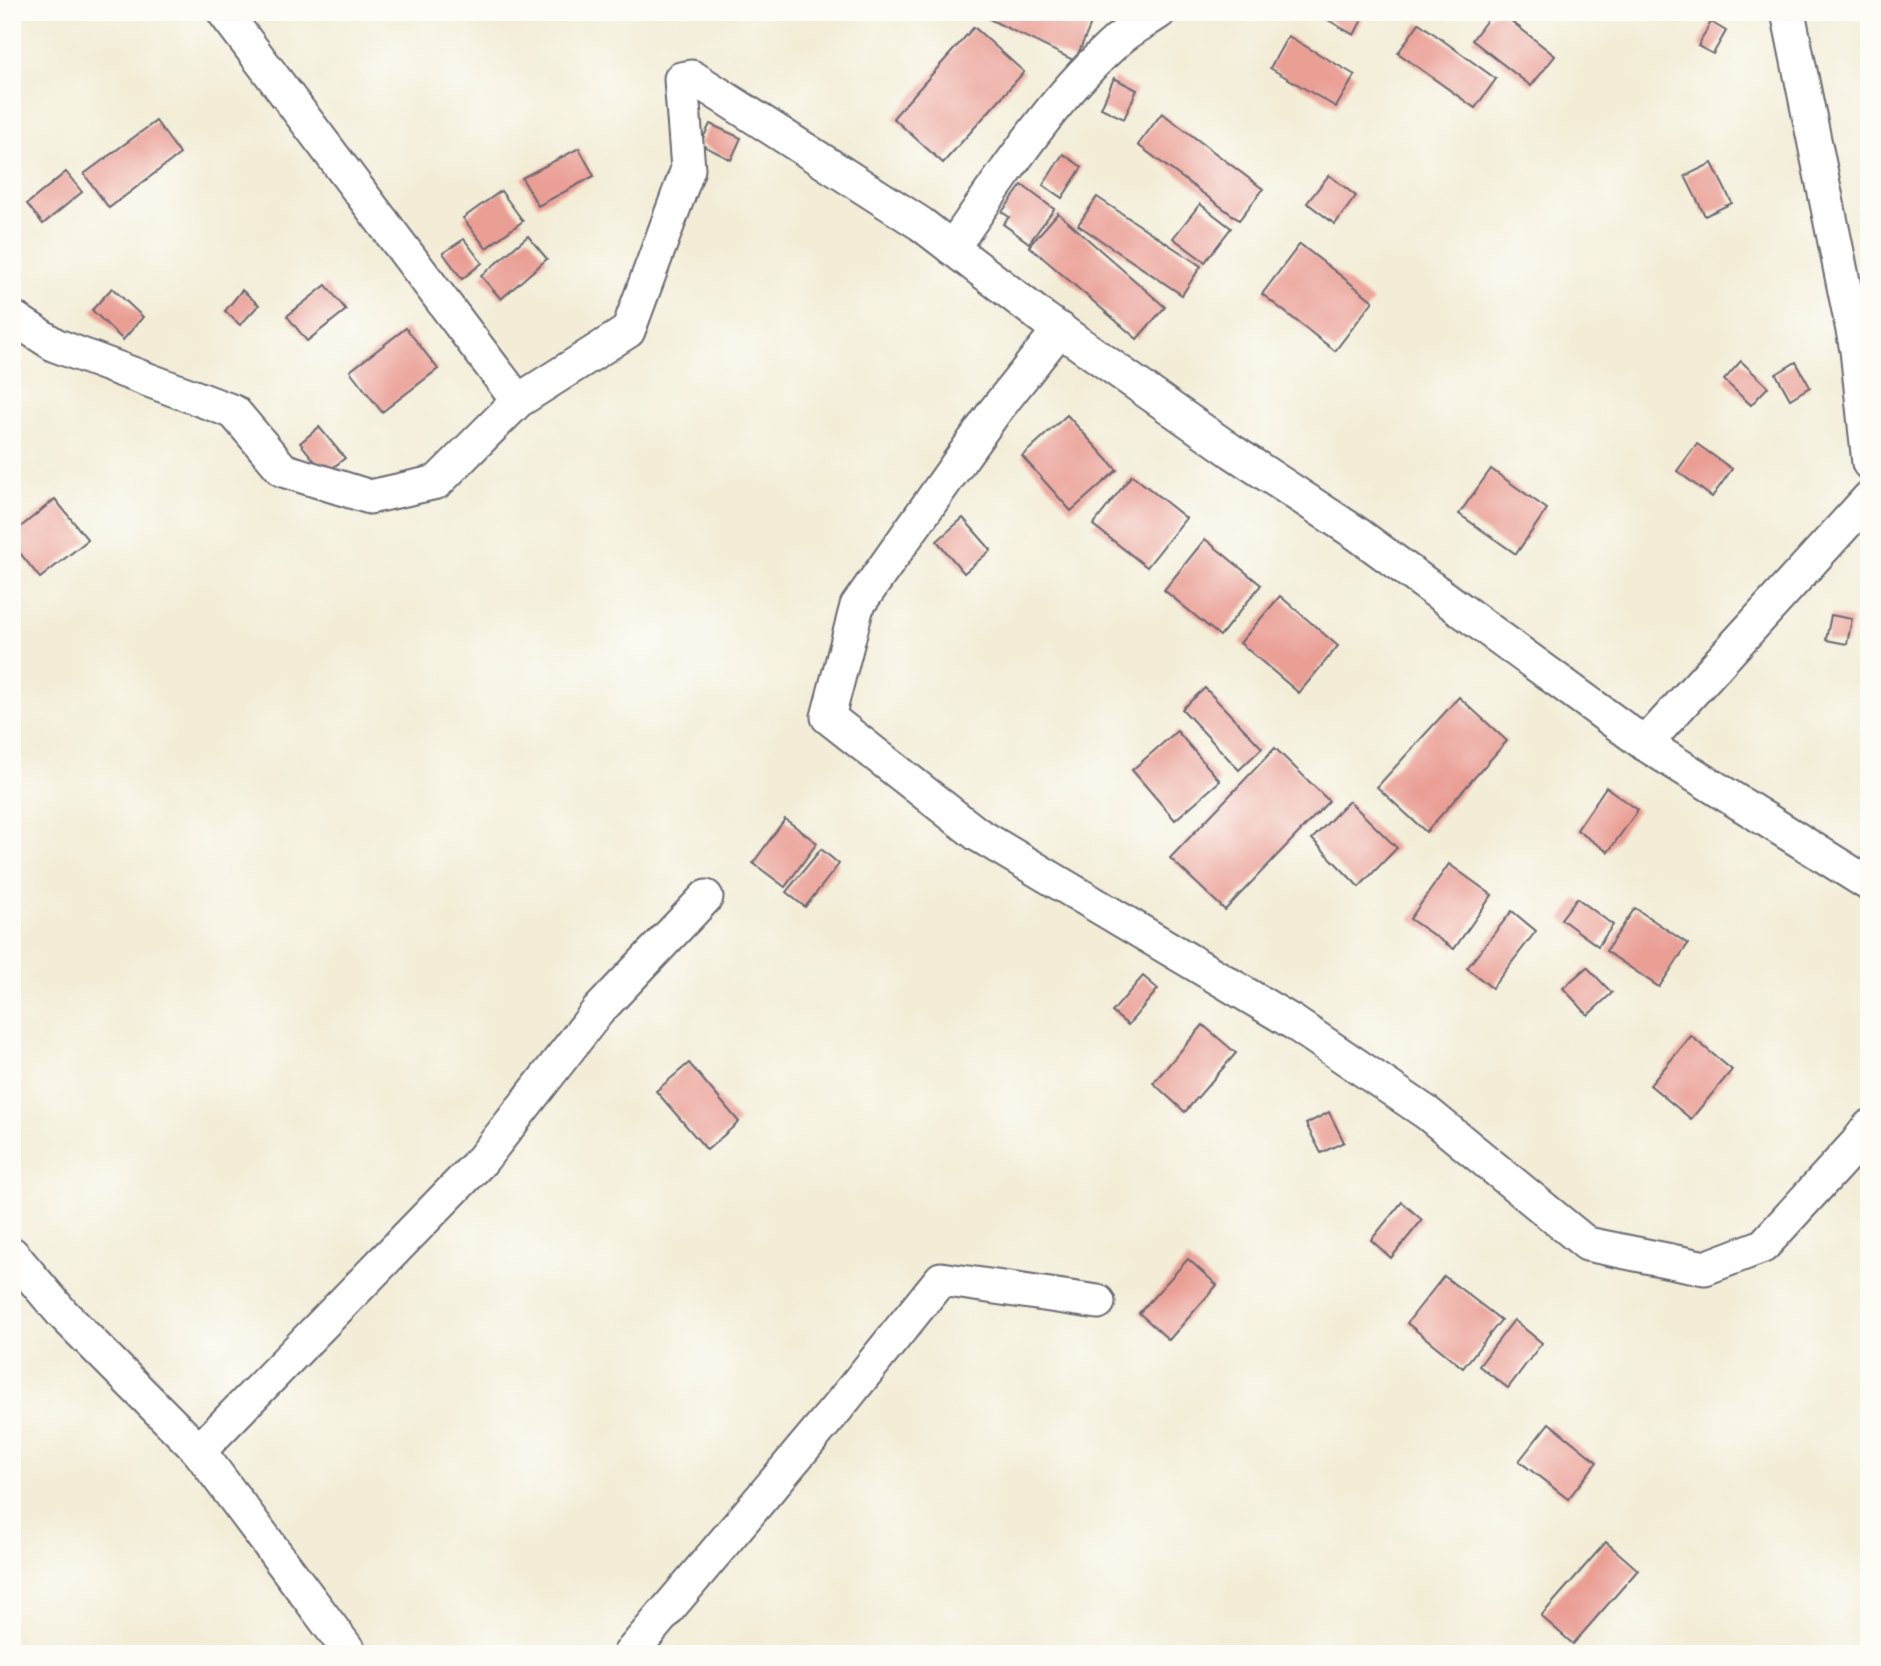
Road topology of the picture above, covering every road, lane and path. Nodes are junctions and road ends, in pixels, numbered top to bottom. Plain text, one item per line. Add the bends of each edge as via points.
1 (224, 12) edge
2 (1159, 12) edge
3 (1788, 12) edge
4 (952, 248) junction
5 (12, 317) edge
6 (1060, 329) junction
7 (518, 401) junction
8 (1869, 463) edge
9 (1869, 498) edge
10 (1644, 744) junction
11 (1869, 884) edge
12 (706, 897) dead end
13 (1869, 1127) edge
14 (12, 1254) edge
15 (1098, 1302) dead end
16 (199, 1451) junction
17 (351, 1654) edge
18 (630, 1654) edge

1 - 7 street
2 - 4 street via 1122,37 1077,79
3 - 8 street via 1857,350
4 - 6 street
4 - 7 street via 692,77 681,79 688,169 628,331
5 - 7 street via 55,345 234,412 283,470 370,497 437,482
6 - 10 street via 1356,533
6 - 13 street via 995,411 857,606 828,717 977,834 1294,1023 1427,1113 1587,1244 1705,1268 1763,1246
9 - 10 street
10 - 11 street
12 - 16 street via 598,1011 482,1160
14 - 16 street via 62,1312
15 - 18 street via 941,1279
16 - 17 street

